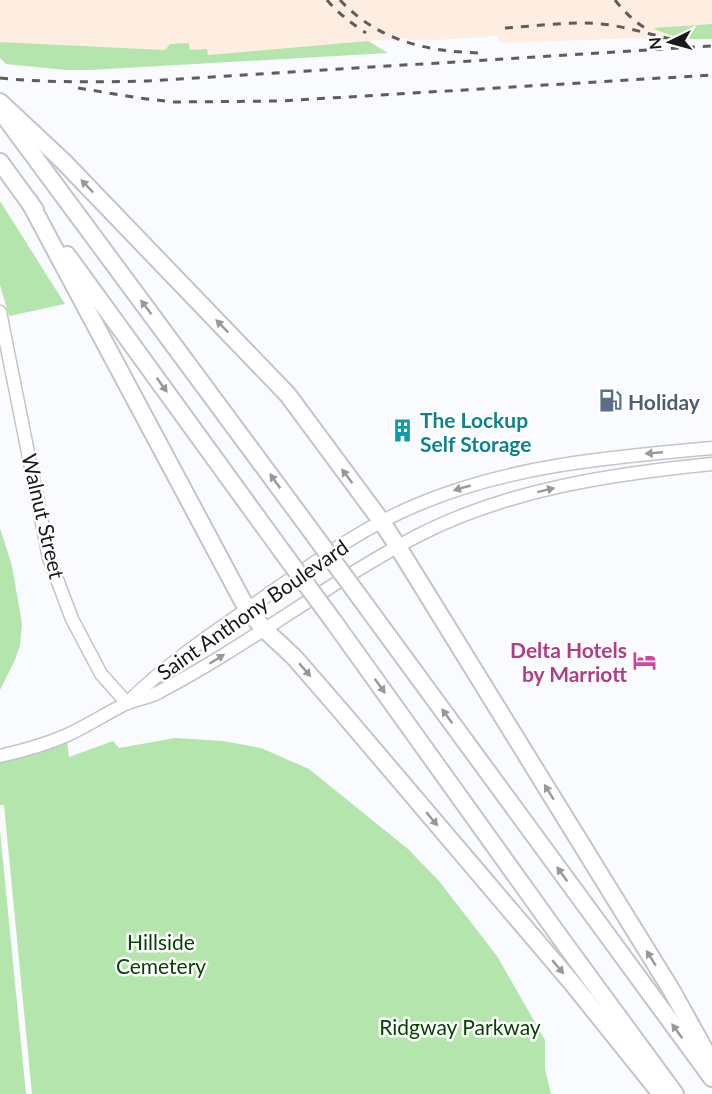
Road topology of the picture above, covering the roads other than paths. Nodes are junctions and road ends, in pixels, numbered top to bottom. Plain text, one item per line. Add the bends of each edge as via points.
1 (0, 102) edge
2 (0, 110) edge
3 (0, 162) edge
4 (29, 201) junction
5 (0, 312) edge
6 (712, 448) edge
7 (712, 465) edge
8 (382, 522) junction
9 (398, 547) junction
10 (247, 609) junction
11 (264, 629) junction
12 (127, 703) junction
13 (0, 756) edge
14 (712, 1063) edge
15 (712, 1078) edge
16 (661, 1094) edge
17 (675, 1094) edge

8 -> 1 highway via 288,395 63,161
15 -> 2 highway, bridge
3 - 4 highway
4 - 10 highway
4 -> 17 highway, bridge
5 - 12 main road, Walnut Street via 49,558 72,619 101,674
6 -> 8 main road, Saint Anthony Boulevard via 602,459 493,480 454,490
9 -> 7 main road, Saint Anthony Boulevard via 460,517 544,490 624,474
8 - 9 highway
8 - 10 main road, Saint Anthony Boulevard via 338,546
9 - 11 main road, Saint Anthony Boulevard
14 -> 9 highway via 666,981
10 - 11 highway
10 - 12 main road, Saint Anthony Boulevard via 151,680
12 -> 11 main road, Saint Anthony Boulevard via 156,694
11 -> 16 highway via 340,710
12 - 13 main road, Saint Anthony Boulevard via 66,735

